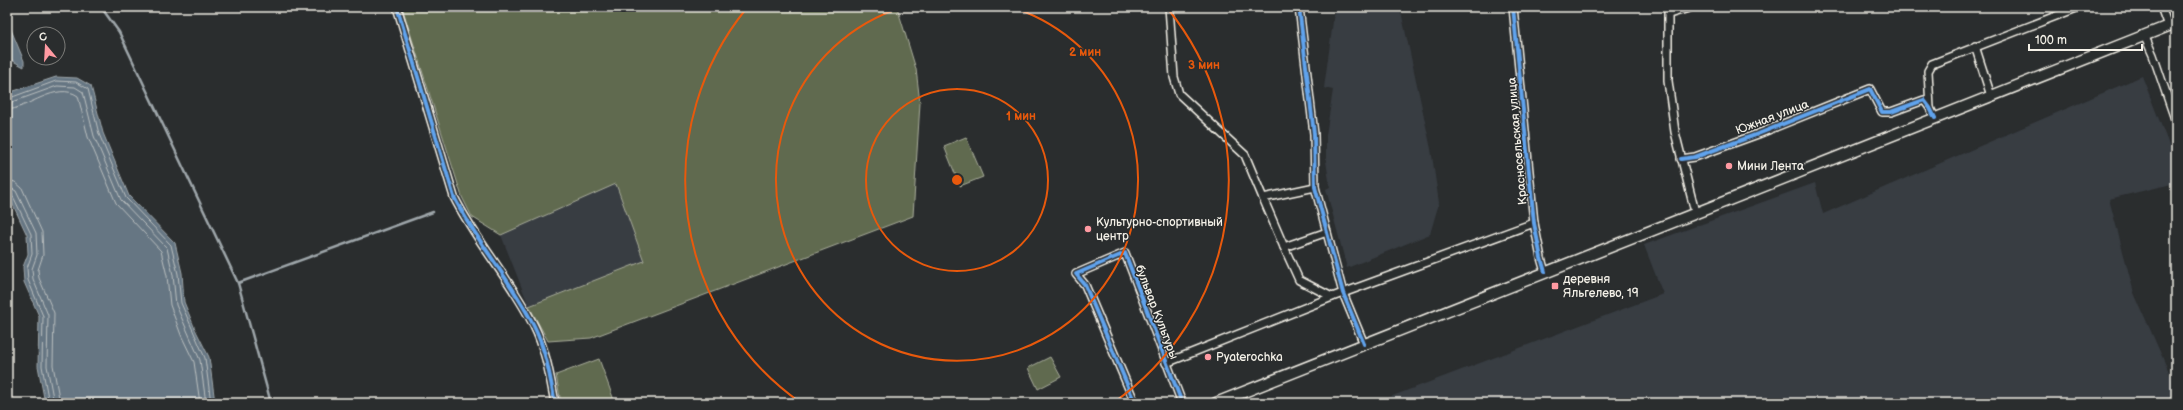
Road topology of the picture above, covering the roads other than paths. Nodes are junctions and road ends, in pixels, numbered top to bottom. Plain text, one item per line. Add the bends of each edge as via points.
1 (397, 7) edge
2 (1170, 7) edge
3 (1299, 7) edge
4 (1513, 7) edge
5 (1692, 7) edge
6 (2079, 7) edge
7 (2161, 7) edge
8 (1668, 10) edge
9 (2172, 25) edge
10 (2144, 35) junction
11 (1975, 46) junction
12 (1991, 96) junction
13 (1930, 108) junction
14 (1934, 118) junction
15 (2176, 122) edge
16 (1681, 158) junction
17 (1315, 188) junction
18 (1263, 198) junction
19 (1695, 212) junction
20 (1534, 223) junction
21 (1327, 232) junction
22 (1284, 247) junction
23 (1545, 272) junction
24 (1343, 293) junction
25 (1332, 297) junction
26 (1364, 344) junction
27 (1166, 363) junction
28 (555, 403) edge
29 (1135, 403) edge
30 (1182, 403) edge
31 (1216, 403) edge

1 - 28 street via 454,197 465,219 524,307 535,328 547,363
2 - 18 street via 1174,77 1179,94 1245,155
3 - 17 street via 1314,134
4 - 20 street, Красносельская улица
5 - 8 street
6 - 11 street
7 - 9 street
8 - 16 street via 1668,81
9 - 10 main road
10 - 12 main road
10 - 15 street
11 - 12 street
11 - 13 street via 1932,64 1928,71
12 - 14 main road
13 - 14 street
13 - 16 street, Южная улица via 1924,100 1891,112 1882,112 1870,89 1758,134 1694,157
14 - 19 main road
16 - 19 street
17 - 18 street
17 - 21 street
18 - 22 street
19 - 23 main road
20 - 23 street, Красносельская улица
20 - 24 street
21 - 22 street
21 - 24 street
22 - 25 street via 1299,280
23 - 26 main road
24 - 25 street
24 - 26 street
25 - 27 street
26 - 31 main road
27 - 29 street, бульвар Культуры via 1124,253 1076,274 1085,285
27 - 30 street, бульвар Культуры

